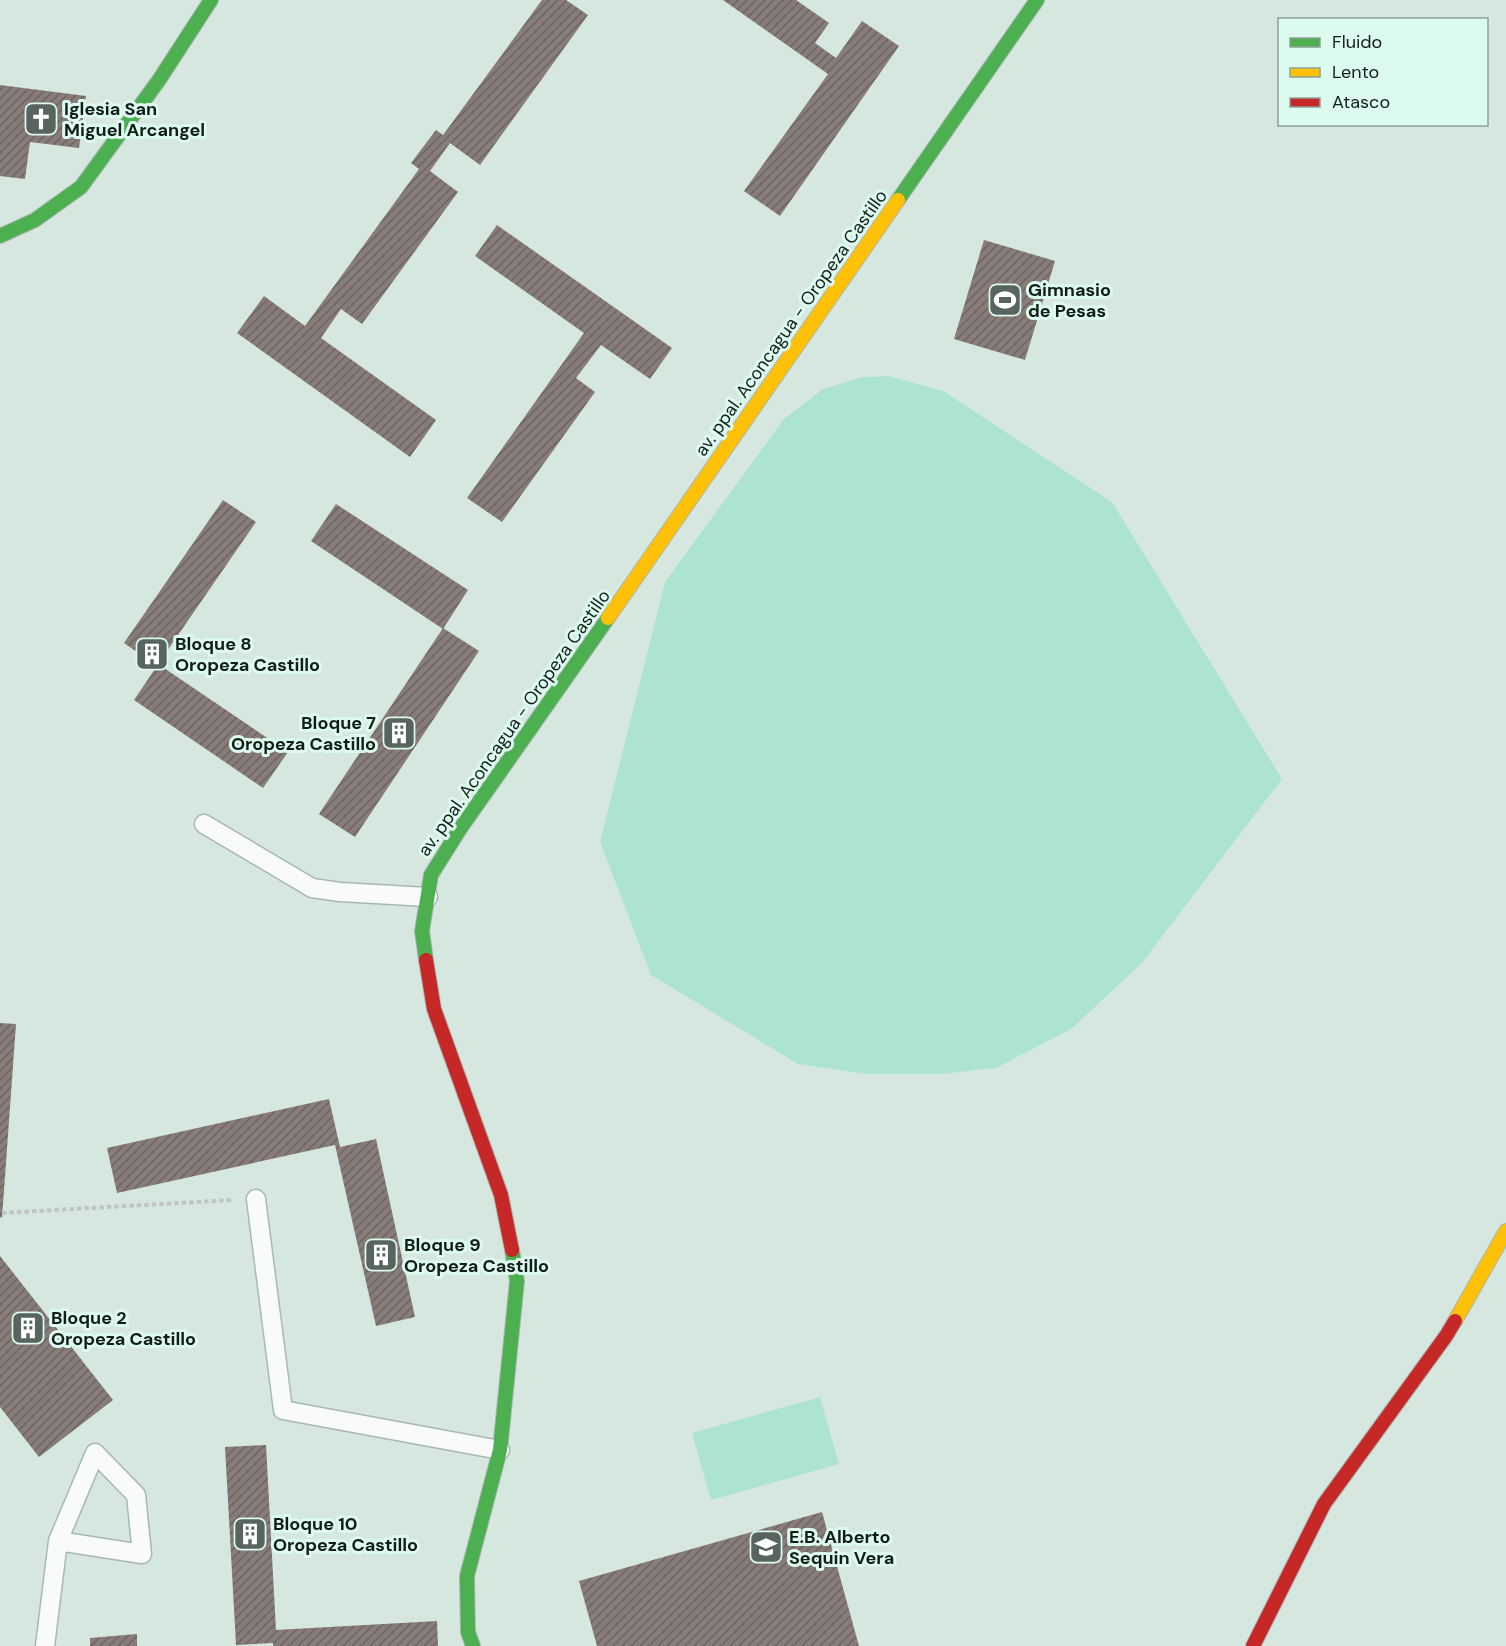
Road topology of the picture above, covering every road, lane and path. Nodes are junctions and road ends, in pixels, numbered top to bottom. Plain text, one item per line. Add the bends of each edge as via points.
1 (211, 0) edge
2 (1037, 0) edge
3 (0, 236) edge
4 (204, 824) dead end
5 (428, 897) junction
6 (256, 1199) joint
7 (2, 1213) dead end
8 (1506, 1231) edge
9 (500, 1450) junction
10 (58, 1541) junction
11 (45, 1646) edge
12 (473, 1646) edge
13 (1253, 1646) edge

1 - 3 street via 81,187 35,220
2 - 5 street, av. ppal. Aconcagua - Oropeza Castillo via 460,829 431,875
4 - 5 lane via 312,888
5 - 9 street, av. ppal. Aconcagua - Oropeza Castillo via 422,931 434,1009 501,1195 517,1281
6 - 7 path
6 - 9 lane via 283,1410
8 - 13 street via 1446,1336 1324,1504
9 - 12 street, av. ppal. Aconcagua - Oropeza Castillo via 467,1576 468,1632
10 - 10 lane via 63,1530 95,1453 136,1494 142,1554
10 - 11 lane

